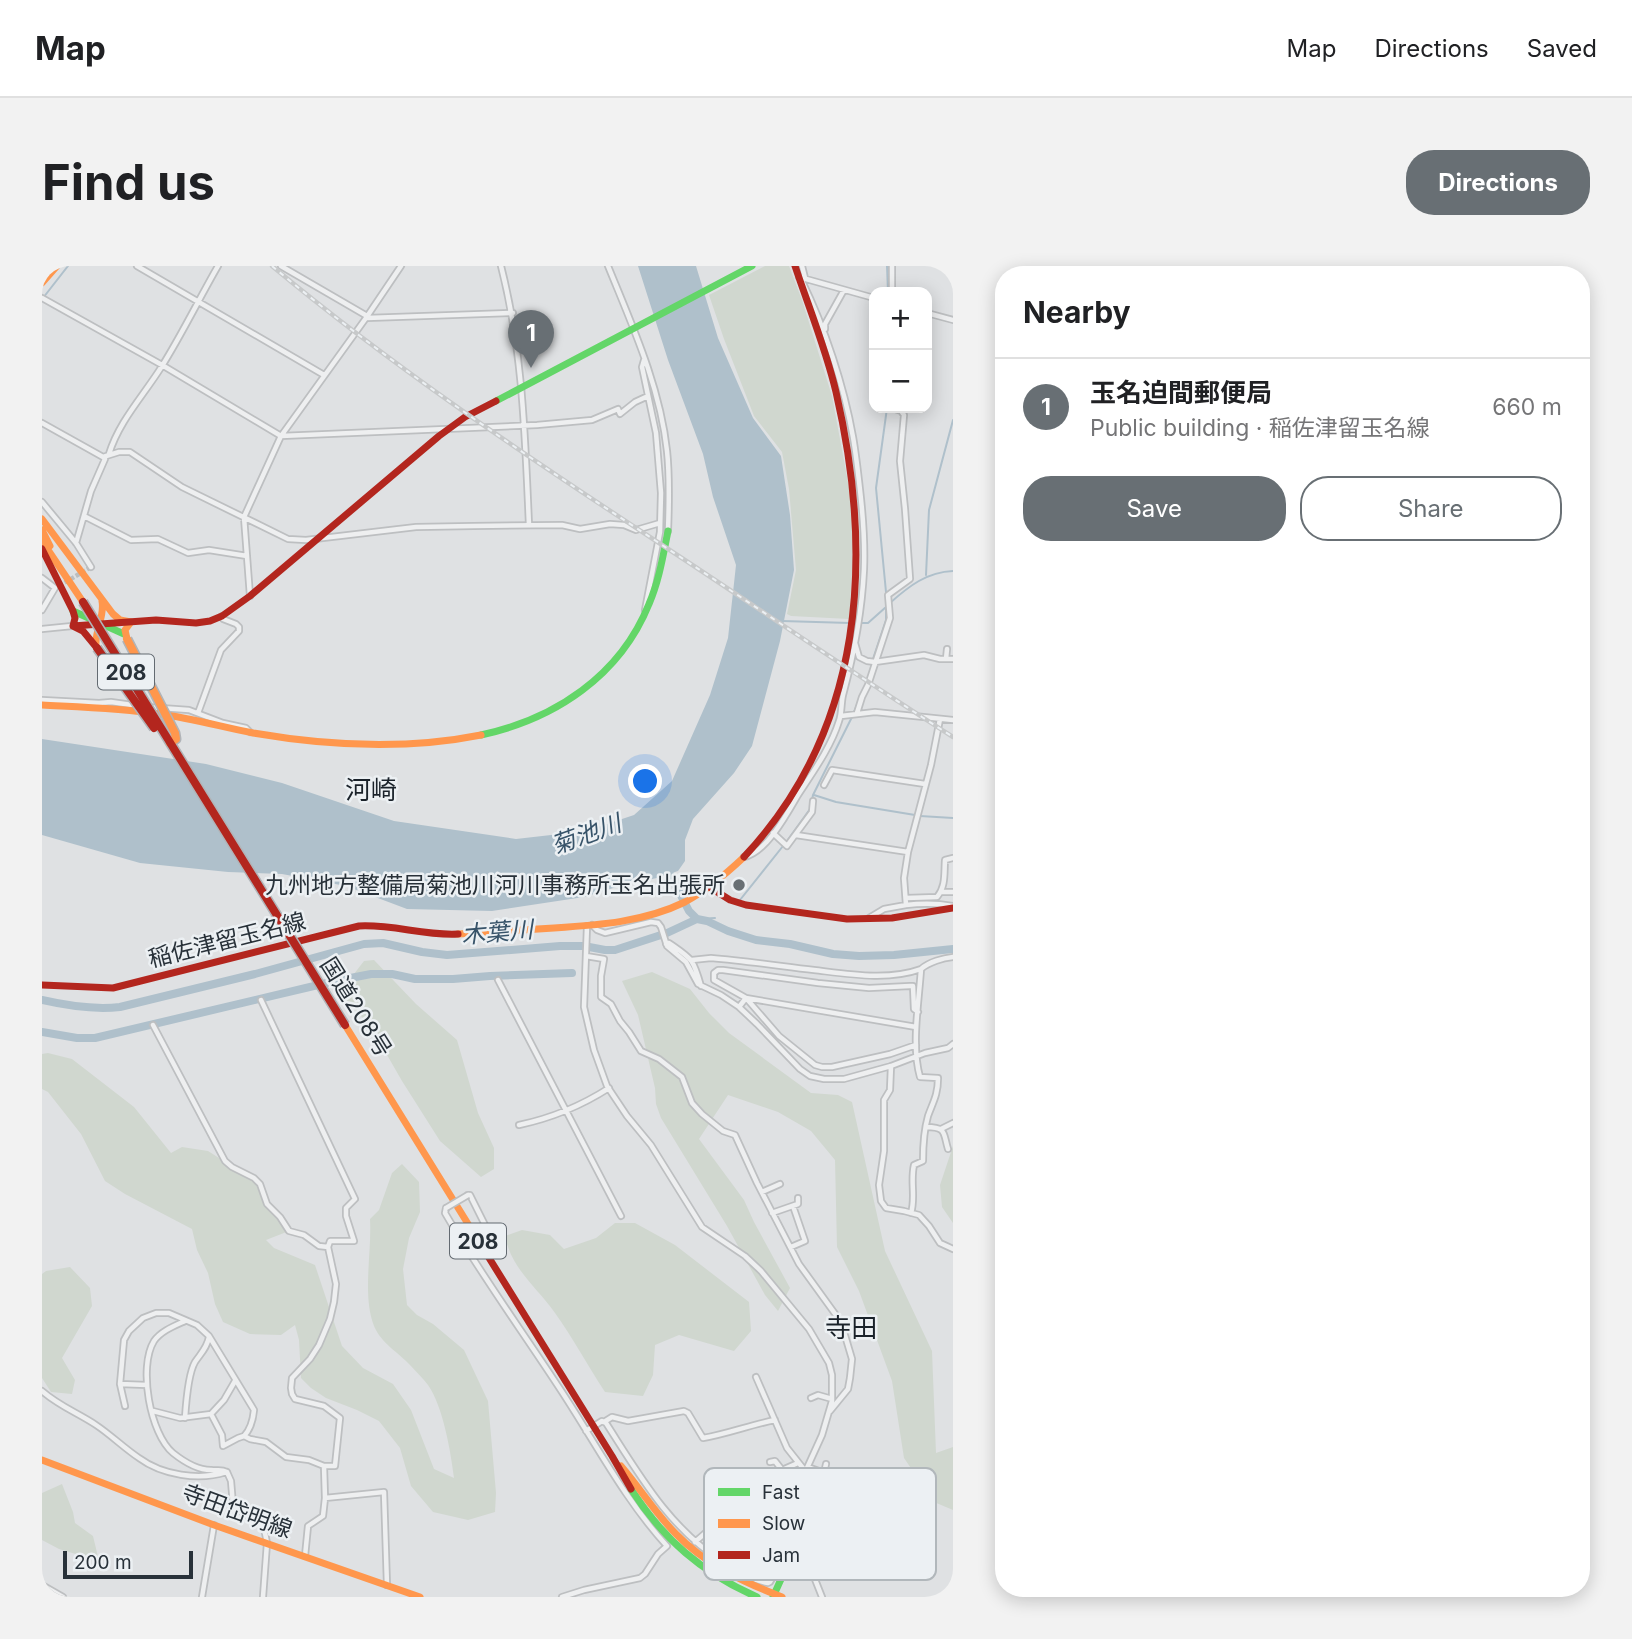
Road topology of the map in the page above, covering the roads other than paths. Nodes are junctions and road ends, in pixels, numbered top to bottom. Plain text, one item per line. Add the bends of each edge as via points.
1 (57, 266) edge
2 (137, 266) edge
3 (218, 266) edge
4 (281, 266) edge
5 (401, 266) edge
6 (501, 266) edge
7 (608, 266) edge
8 (752, 266) edge
9 (795, 266) edge
10 (802, 266) edge
11 (891, 266) edge
12 (801, 277) junction
13 (42, 283) edge
14 (892, 287) edge
15 (844, 290) junction
16 (869, 297) edge
17 (42, 298) edge
18 (198, 302) junction
19 (513, 313) junction
20 (932, 314) edge
21 (367, 317) junction
22 (953, 320) edge
23 (635, 327) junction
24 (825, 335) junction
25 (644, 359) junction
26 (162, 365) junction
27 (324, 375) junction
28 (522, 387) junction
29 (648, 396) junction
30 (902, 413) edge
31 (42, 423) edge
32 (525, 426) junction
33 (451, 428) junction
34 (281, 436) junction
35 (109, 454) junction
36 (103, 457) junction
37 (42, 502) edge
38 (83, 516) junction
39 (244, 517) junction
40 (42, 519) edge
41 (660, 523) junction
42 (529, 525) junction
43 (42, 530) edge
44 (668, 531) joint
45 (319, 537) junction
46 (42, 541) edge
47 (76, 543) junction
48 (42, 549) edge
49 (247, 556) junction
50 (91, 567) dead end
51 (42, 578) edge
52 (68, 579) junction
53 (250, 596) junction
54 (101, 598) junction
55 (42, 610) edge
56 (73, 611) junction
57 (644, 615) junction
58 (222, 616) junction
59 (131, 622) junction
60 (100, 624) junction
61 (73, 626) junction
62 (42, 629) edge
63 (126, 637) junction
64 (855, 642) junction
65 (97, 648) junction
66 (947, 649) dead end
67 (946, 659) junction
68 (953, 659) edge
69 (875, 662) junction
70 (42, 702) edge
71 (198, 713) junction
72 (854, 714) junction
73 (841, 716) junction
74 (940, 719) junction
75 (953, 720) edge
76 (250, 732) junction
77 (833, 737) junction
78 (170, 743) junction
79 (814, 756) junction
80 (183, 766) junction
81 (925, 784) junction
82 (824, 785) dead end
83 (813, 801) dead end
84 (773, 833) junction
85 (796, 835) junction
86 (908, 852) junction
87 (744, 857) junction
88 (953, 858) edge
89 (711, 888) junction
90 (953, 891) edge
91 (941, 892) junction
92 (906, 902) junction
93 (953, 907) edge
94 (868, 919) junction
95 (589, 925) junction
96 (665, 943) junction
97 (586, 956) junction
98 (953, 957) edge
99 (692, 960) junction
100 (921, 969) junction
101 (498, 980) dead end
102 (42, 985) edge
103 (701, 987) junction
104 (746, 998) junction
105 (261, 1000) dead end
106 (739, 1007) junction
107 (918, 1012) junction
108 (153, 1025) dead end
109 (916, 1027) junction
110 (916, 1045) junction
111 (953, 1045) edge
112 (918, 1055) junction
113 (891, 1066) junction
114 (609, 1088) junction
115 (566, 1112) junction
116 (953, 1123) edge
117 (519, 1125) dead end
118 (926, 1127) junction
119 (940, 1129) junction
120 (948, 1150) dead end
121 (780, 1184) dead end
122 (762, 1192) junction
123 (798, 1198) dead end
124 (793, 1206) junction
125 (772, 1213) junction
126 (911, 1213) junction
127 (621, 1216) dead end
128 (478, 1242) junction
129 (328, 1247) junction
130 (791, 1247) junction
131 (953, 1248) edge
132 (186, 1321) junction
133 (209, 1336) junction
134 (756, 1377) dead end
135 (236, 1381) junction
136 (120, 1384) junction
137 (148, 1385) junction
138 (42, 1391) edge
139 (811, 1398) dead end
140 (832, 1399) junction
141 (125, 1406) dead end
142 (152, 1411) junction
143 (830, 1412) junction
144 (211, 1414) junction
145 (186, 1418) junction
146 (775, 1420) junction
147 (604, 1422) junction
148 (590, 1429) junction
149 (244, 1436) junction
150 (42, 1460) edge
151 (770, 1462) dead end
152 (798, 1463) junction
153 (826, 1464) dead end
154 (324, 1466) junction
155 (780, 1468) edge
156 (787, 1468) edge
157 (804, 1468) edge
158 (808, 1468) edge
159 (825, 1468) edge
160 (227, 1472) junction
161 (325, 1498) junction
162 (214, 1525) junction
163 (704, 1534) edge
164 (675, 1539) junction
165 (695, 1542) junction
166 (267, 1543) junction
167 (704, 1549) edge
168 (305, 1556) junction
169 (704, 1559) edge
170 (704, 1567) edge
171 (722, 1580) edge
172 (741, 1580) edge
173 (815, 1580) edge
174 (42, 1585) edge
175 (387, 1586) junction
176 (777, 1596) edge
177 (63, 1597) edge
178 (202, 1597) edge
179 (263, 1597) edge
180 (420, 1597) edge
181 (562, 1597) edge
182 (757, 1597) edge
183 (822, 1597) edge

1 - 13 main road
2 - 18 street
3 - 18 street
4 - 21 street
5 - 21 street
6 - 19 street
7 - 23 street
8 - 23 main road
9 - 12 main road, 稲佐津留玉名線
10 - 12 street
11 - 14 street
12 - 15 street
12 - 24 street
12 - 79 main road, 稲佐津留玉名線 via 842,421 858,542 856,594 845,664
15 - 16 street
15 - 24 street via 825,324
17 - 26 street
18 - 26 street
18 - 27 street
19 - 21 street
19 - 28 street
20 - 22 street
21 - 27 street
23 - 25 street
23 - 28 main road
24 - 64 street via 853,436 861,502 864,568
25 - 29 street
25 - 44 street via 667,449
26 - 34 street
26 - 35 street
27 - 34 street
28 - 32 street
28 - 33 main road
29 - 32 street via 620,414 618,409 592,420
29 - 41 street via 659,453
30 - 69 street via 900,461 910,579 888,595 890,618
31 - 36 street
32 - 33 street
32 - 42 street
33 - 34 street
33 - 45 main road
34 - 39 street
35 - 36 street
35 - 39 street via 130,453 181,487
36 - 38 street
37 - 47 street
38 - 47 street
38 - 49 street via 131,540 158,539 188,553 209,550
39 - 45 street via 288,539
39 - 49 street
40 - 54 main road
41 - 42 street via 636,530 610,524 580,529
41 - 57 street
42 - 45 street via 416,527
43 - 52 main road, 国道208号 / 208
44 - 57 main road via 658,579
45 - 53 main road
46 - 52 main road, 国道208号 / 208
47 - 50 street
48 - 56 main road
49 - 53 street
51 - 55 street via 55,588
52 - 78 main road, 国道208号 / 208, bridge
53 - 58 main road
54 - 59 main road via 120,620
54 - 60 main road
56 - 60 main road
56 - 61 main road
57 - 76 main road via 617,658 593,684 506,730 445,743 403,745
58 - 59 main road via 196,623
58 - 71 street via 239,631 221,650
59 - 60 main road
59 - 63 main road
60 - 61 main road
60 - 63 main road
60 - 65 main road via 95,635
61 - 62 street
61 - 65 main road
63 - 78 main road, bridge via 176,733
64 - 69 street via 859,657
64 - 73 street
65 - 80 main road, bridge
66 - 67 street
67 - 68 street
67 - 69 street via 924,655
69 - 72 street
70 - 71 street via 111,702
70 - 76 main road via 172,715
71 - 76 street
72 - 73 street
72 - 74 street
73 - 77 street
74 - 75 street
74 - 81 street
77 - 79 street
77 - 84 street
78 - 80 main road, 国道208号 / 208, bridge
79 - 87 main road, 稲佐津留玉名線 via 782,810
80 - 128 main road, 国道208号 / 208, bridge
81 - 82 street via 832,769
81 - 86 street
83 - 85 street via 812,812
84 - 85 street via 785,844
84 - 87 street via 758,851
85 - 86 street
86 - 92 street
87 - 89 main road, 稲佐津留玉名線
88 - 91 street via 945,860
89 - 94 main road via 757,908
89 - 95 main road, 稲佐津留玉名線 via 664,911
90 - 91 street
91 - 92 street via 933,898
92 - 93 street
92 - 94 street
93 - 94 main road
95 - 96 street via 602,933 658,923
95 - 97 street
95 - 102 main road, 稲佐津留玉名線 via 435,935 373,924 113,988
96 - 99 street
96 - 103 street
97 - 114 street via 586,1022
97 - 122 street via 604,959 601,997 611,1004 640,1051 682,1077 692,1103 702,1114 735,1135
98 - 100 street
99 - 100 street via 711,958 837,973 895,975
99 - 103 street
100 - 107 street
101 - 115 street
103 - 106 street
104 - 106 street
104 - 107 street via 714,980 714,973 723,970 869,988 913,986
104 - 109 street
104 - 110 street via 779,1036 822,1067
105 - 129 street via 355,1199 346,1208 354,1241 330,1241
106 - 113 street via 810,1076 844,1079
107 - 109 street
108 - 129 street via 225,1161 261,1184 267,1204 289,1231
109 - 110 street
110 - 112 street
111 - 112 street
112 - 113 street
112 - 118 street via 920,1077 938,1079
113 - 126 street via 890,1090 884,1100 881,1201 886,1208
114 - 115 street
114 - 140 street via 702,1227 752,1262 809,1329 829,1363
115 - 117 street
115 - 127 street
116 - 119 street
118 - 119 street
118 - 126 street via 923,1161 914,1166 912,1176
119 - 120 street via 947,1135
121 - 122 street
122 - 125 street
123 - 124 street
124 - 125 street
124 - 130 street via 806,1241
125 - 130 street
126 - 131 street via 919,1215 940,1242
128 - 148 main road, 国道208号 / 208
128 - 148 street, bridge via 489,1233 468,1195 445,1213
129 - 154 street via 336,1284 330,1319 319,1345 292,1378 290,1388 295,1399 324,1406 340,1418 335,1466
130 - 143 street via 841,1322 852,1359 848,1389
132 - 133 street
132 - 136 street via 169,1313 137,1322 124,1340
132 - 137 street via 155,1340 148,1358
133 - 135 street
133 - 145 street via 191,1374
134 - 146 street
135 - 144 street
135 - 149 street via 254,1410
136 - 137 street
136 - 141 street
137 - 142 street
138 - 160 street via 142,1461 187,1476
139 - 140 street
140 - 143 street
142 - 145 street
142 - 160 street via 162,1439 173,1453 192,1466
143 - 158 street
144 - 145 street
144 - 149 street via 223,1446
146 - 147 street via 703,1438 684,1411 628,1421 612,1417
146 - 152 street
147 - 148 street
147 - 164 street
148 - 164 main road, 国道208号 / 208 via 642,1507 662,1532
148 - 164 street via 648,1525
149 - 154 street via 266,1442 286,1457
150 - 162 main road, 寺田岱明線
151 - 155 street
152 - 156 street
152 - 157 street
153 - 159 street
154 - 161 street
160 - 166 street via 233,1505 262,1525
161 - 168 street via 323,1516 308,1526
161 - 175 street via 384,1492
162 - 166 main road, 寺田岱明線
162 - 178 street
163 - 165 street
164 - 165 street
164 - 169 main road, 国道208号 / 208
164 - 170 main road, 国道208号 / 208
164 - 181 street via 640,1578
165 - 167 street
166 - 168 main road, 寺田岱明線
166 - 179 street
168 - 175 main road, 寺田岱明線
171 - 182 main road, 国道208号 / 208
172 - 176 main road, 国道208号 / 208
173 - 183 street
174 - 177 street
175 - 180 main road, 寺田岱明線

